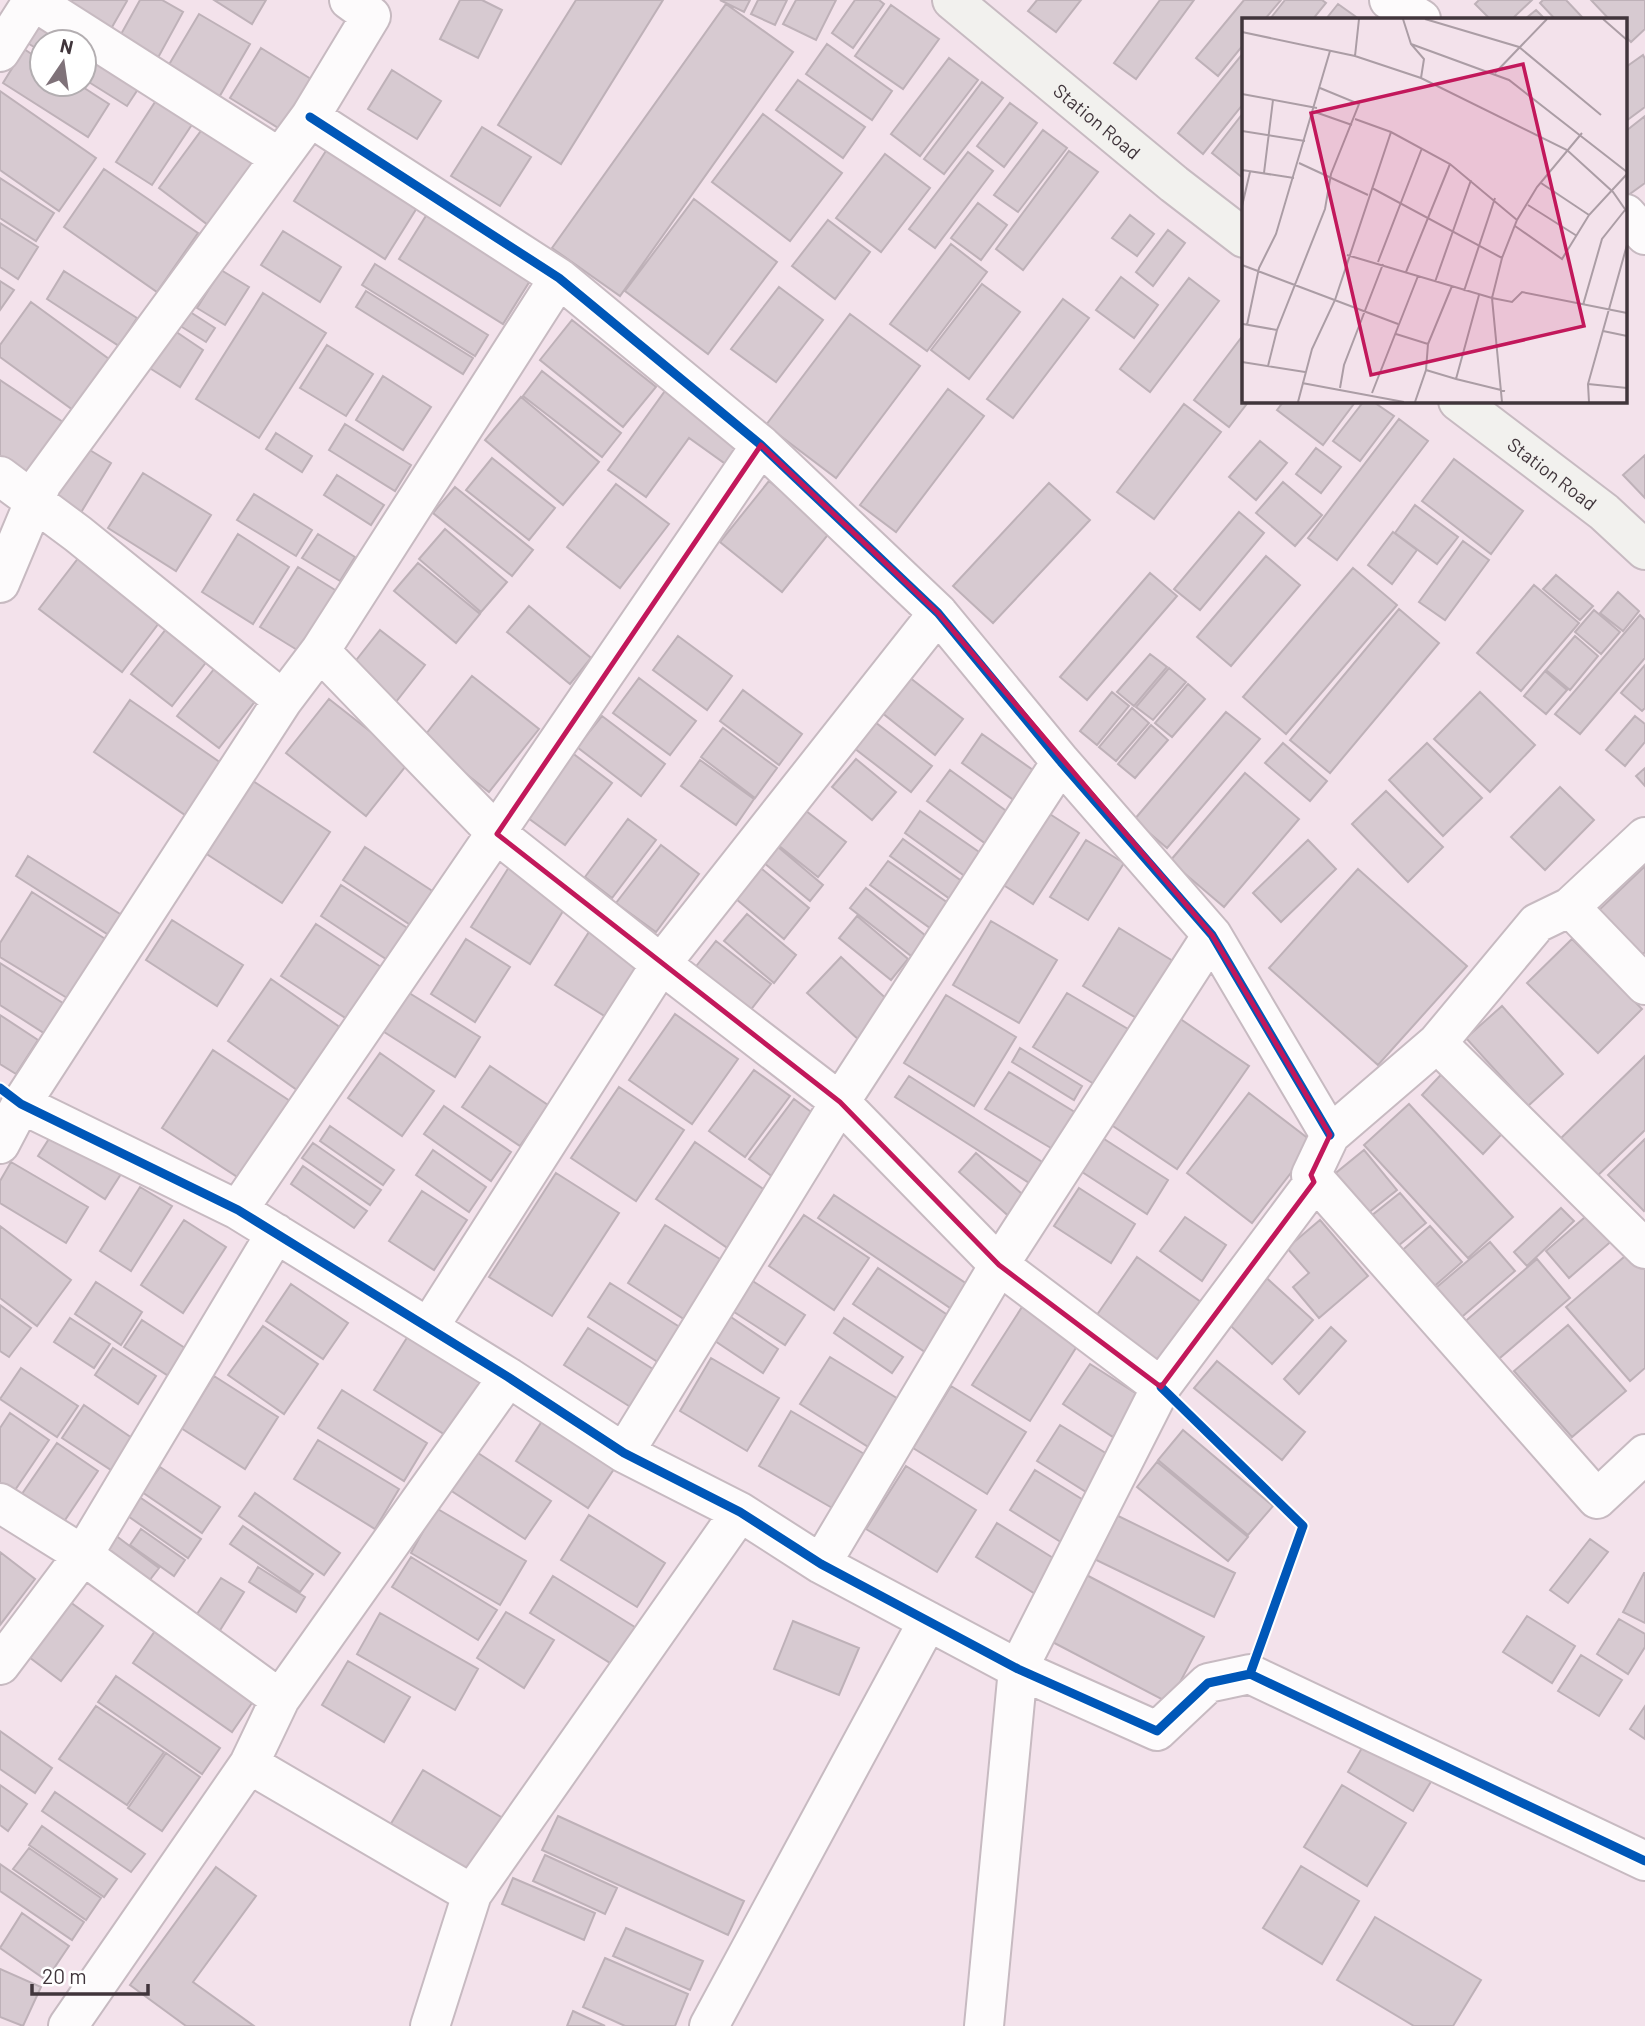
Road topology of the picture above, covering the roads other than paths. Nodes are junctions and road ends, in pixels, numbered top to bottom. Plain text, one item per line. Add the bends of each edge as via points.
1 (32, 0) edge
2 (349, 0) edge
3 (952, 0) edge
4 (1389, 0) edge
5 (1443, 0) edge
6 (1419, 18) edge
7 (1422, 18) edge
8 (0, 52) edge
9 (310, 117) junction
10 (280, 158) junction
11 (1628, 216) edge
12 (1645, 235) edge
13 (1242, 236) edge
14 (559, 278) junction
15 (1459, 402) edge
16 (761, 445) junction
17 (0, 475) edge
18 (34, 501) junction
19 (1645, 550) edge
20 (0, 583) edge
21 (938, 613) junction
22 (320, 651) junction
23 (283, 700) junction
24 (1061, 762) junction
25 (497, 834) junction
26 (1645, 837) edge
27 (1570, 906) junction
28 (1212, 935) junction
29 (661, 964) junction
30 (1645, 985) edge
31 (1437, 1043) junction
32 (841, 1102) junction
33 (21, 1104) junction
34 (1330, 1135) junction
35 (0, 1144) edge
36 (1311, 1175) junction
37 (238, 1210) junction
38 (276, 1233) junction
39 (1645, 1249) edge
40 (999, 1265) junction
41 (429, 1327) junction
42 (509, 1377) junction
43 (1161, 1387) junction
44 (624, 1454) junction
45 (1645, 1454) edge
46 (0, 1503) edge
47 (740, 1512) junction
48 (83, 1555) junction
49 (821, 1564) junction
50 (928, 1621) junction
51 (0, 1665) edge
52 (1018, 1668) junction
53 (280, 1699) junction
54 (249, 1764) junction
55 (1645, 1860) edge
56 (472, 1894) junction
57 (68, 2026) edge
58 (430, 2026) edge
59 (709, 2026) edge
60 (984, 2026) edge

1 - 8 street
1 - 10 street
2 - 9 street via 371,16
3 - 13 main road, Station Road
4 - 6 street
5 - 7 street
9 - 10 street
9 - 14 street
10 - 18 street via 41,483
11 - 12 street
14 - 16 street
14 - 22 street
15 - 19 main road, Station Road via 1604,512
16 - 21 street
16 - 25 street
17 - 18 street
18 - 20 street
18 - 23 street
21 - 24 street
21 - 29 street
22 - 23 street
22 - 25 street
23 - 33 street
24 - 28 street
24 - 32 street
25 - 29 street
25 - 37 street
26 - 27 street
27 - 30 street
27 - 31 street via 1537,923
28 - 34 street
28 - 40 street
29 - 32 street
29 - 41 street
31 - 34 street
31 - 39 street
32 - 40 street
32 - 44 street
33 - 35 street
33 - 37 street
34 - 36 street
36 - 43 street via 1314,1182
36 - 45 street via 1597,1499
37 - 38 street
38 - 41 street
38 - 48 street
40 - 43 street
40 - 49 street
41 - 42 street
42 - 44 street
42 - 53 street
43 - 52 street
44 - 47 street
46 - 48 street
47 - 49 street
47 - 56 street
48 - 51 street
48 - 53 street
49 - 50 street
50 - 52 street
50 - 59 street
52 - 55 street via 1157,1731 1209,1683 1250,1674
52 - 60 street
53 - 54 street
54 - 56 street
54 - 57 street
56 - 58 street

